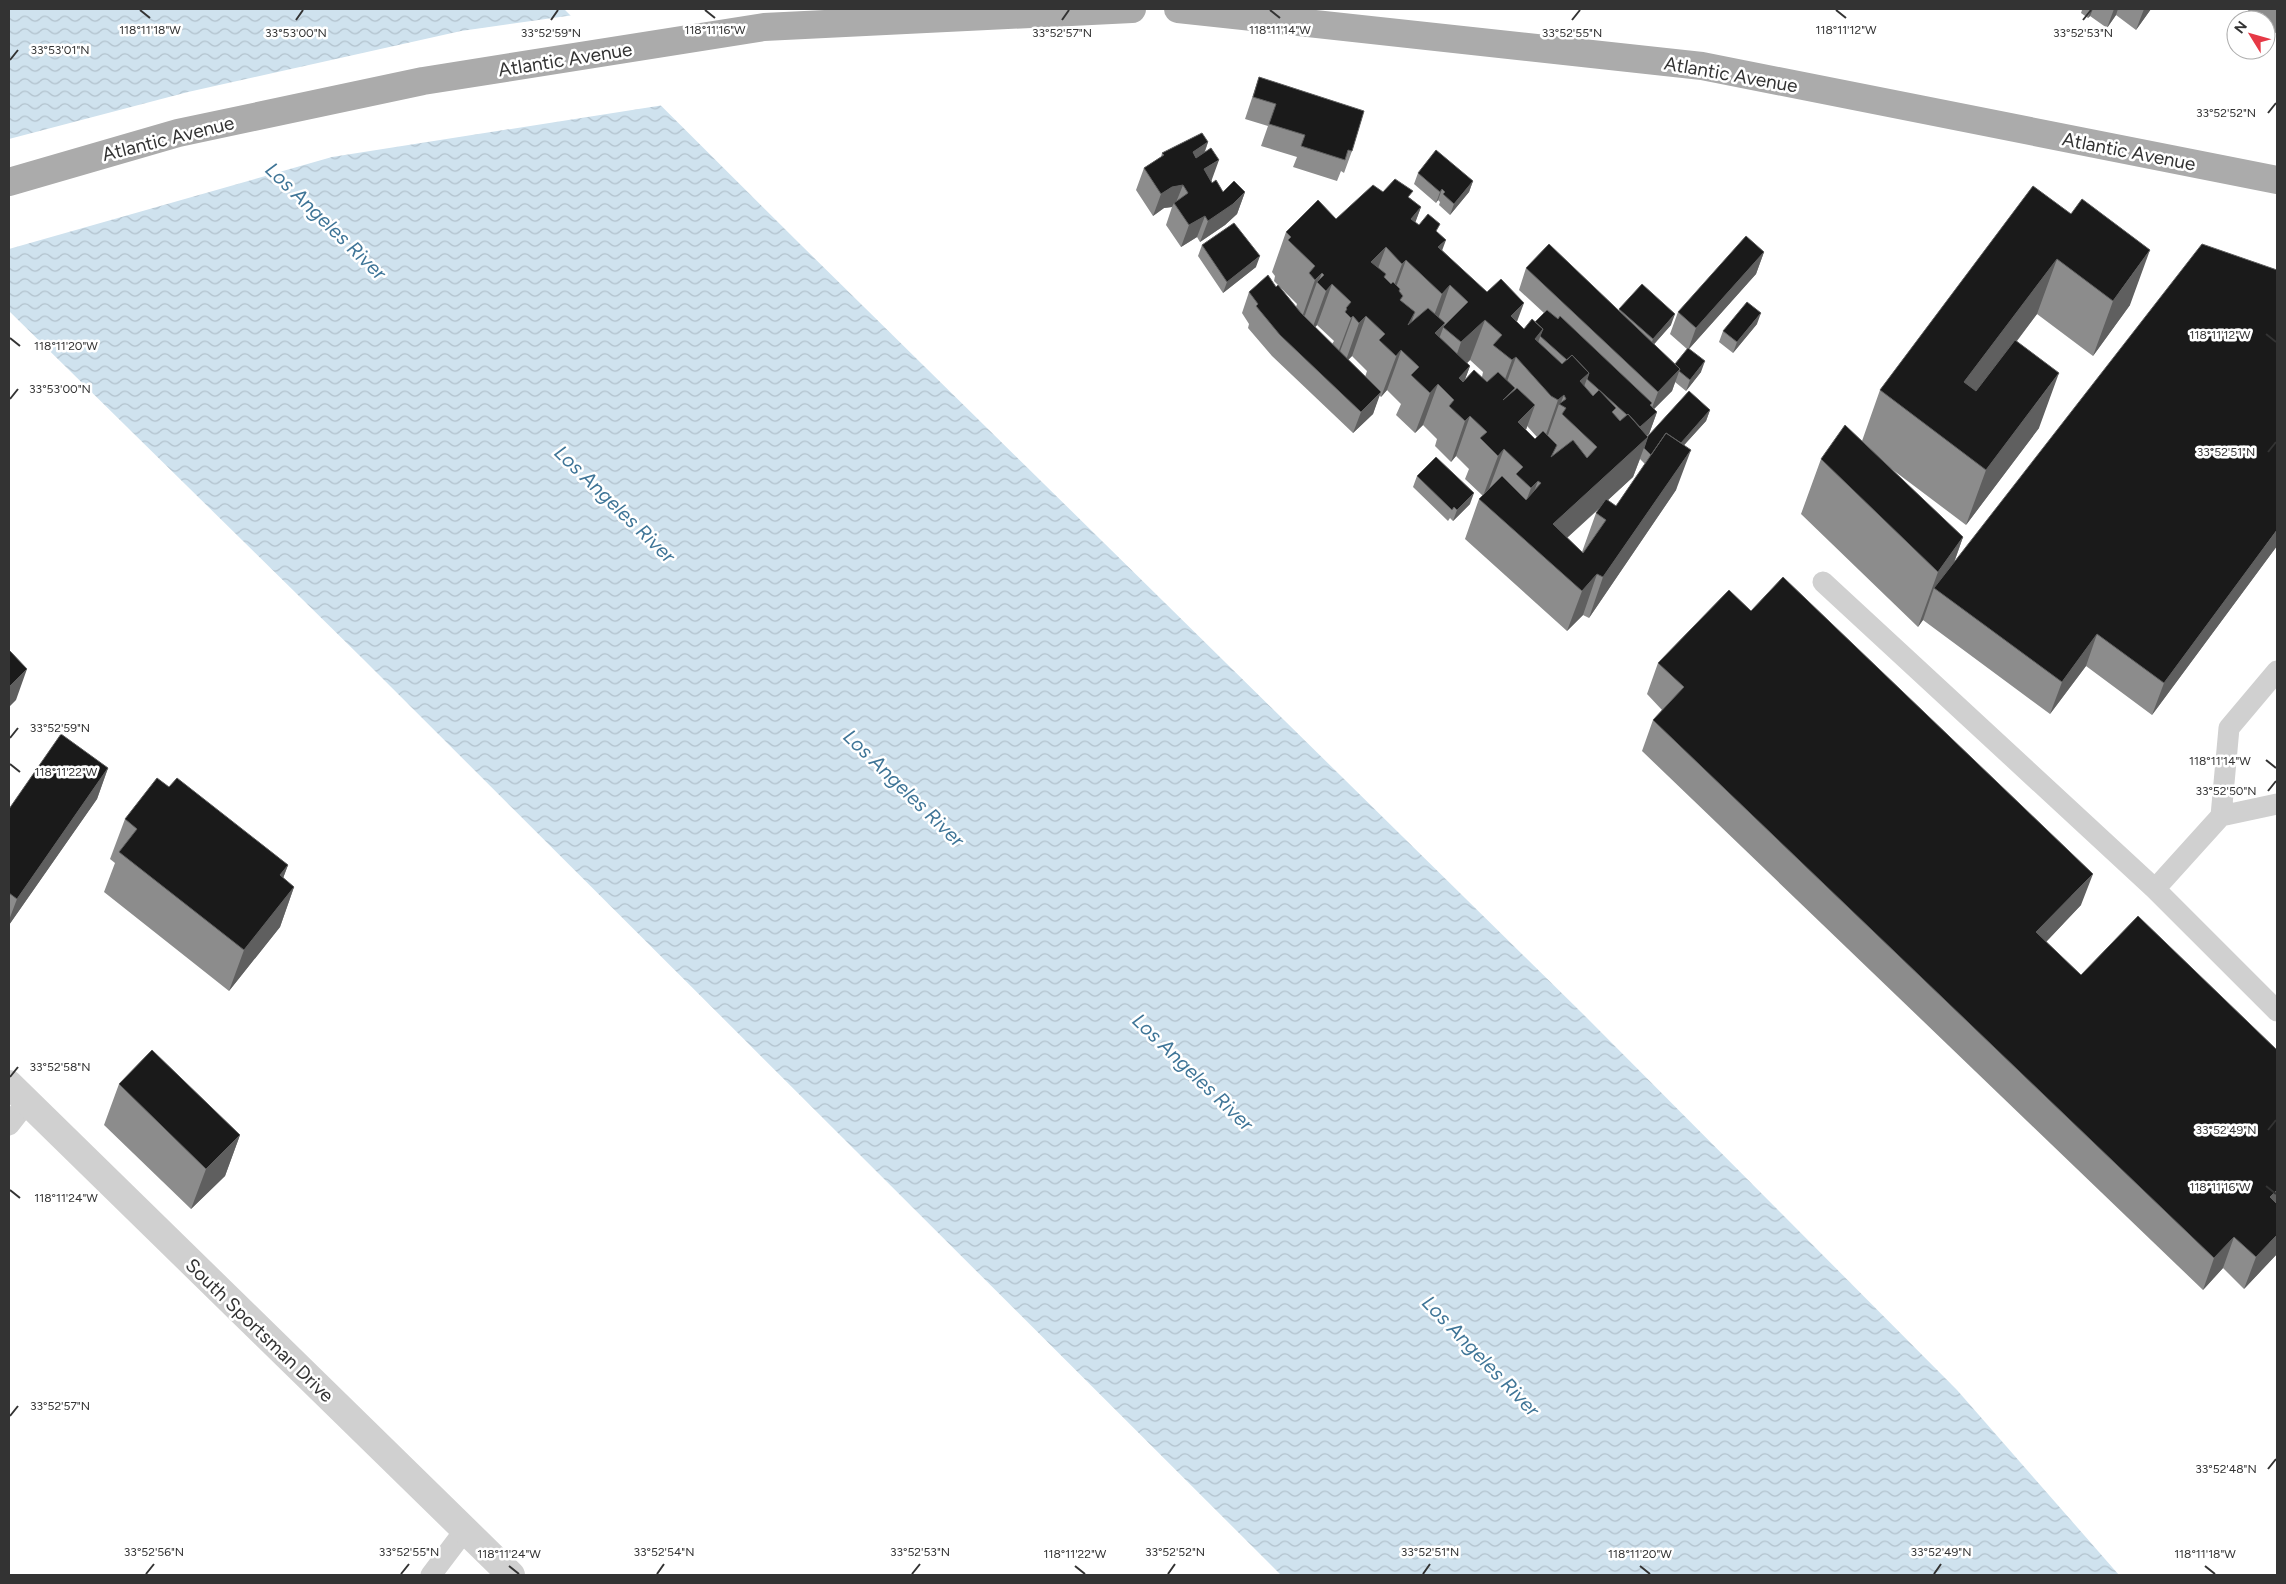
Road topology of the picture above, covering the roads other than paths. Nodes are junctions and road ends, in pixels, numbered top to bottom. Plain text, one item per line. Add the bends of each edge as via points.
1 (1132, 9) edge
2 (1178, 9) edge
3 (2277, 178) edge
4 (9, 182) edge
5 (1823, 582) dead end
6 (2277, 671) edge
7 (2277, 804) edge
8 (2221, 816) junction
9 (2155, 889) junction
10 (2277, 1011) edge
11 (18, 1093) edge
12 (9, 1125) edge
13 (465, 1530) junction
14 (431, 1575) edge
15 (511, 1575) edge

1 - 4 main road, Atlantic Avenue via 754,28 414,83 178,133
2 - 3 main road, Atlantic Avenue via 1702,66
5 - 9 lane
6 - 8 lane via 2229,728
7 - 8 lane
8 - 9 lane
9 - 10 lane
11 - 12 lane
11 - 13 street, South Sportsman Drive
13 - 14 lane
13 - 15 street, South Sportsman Drive

